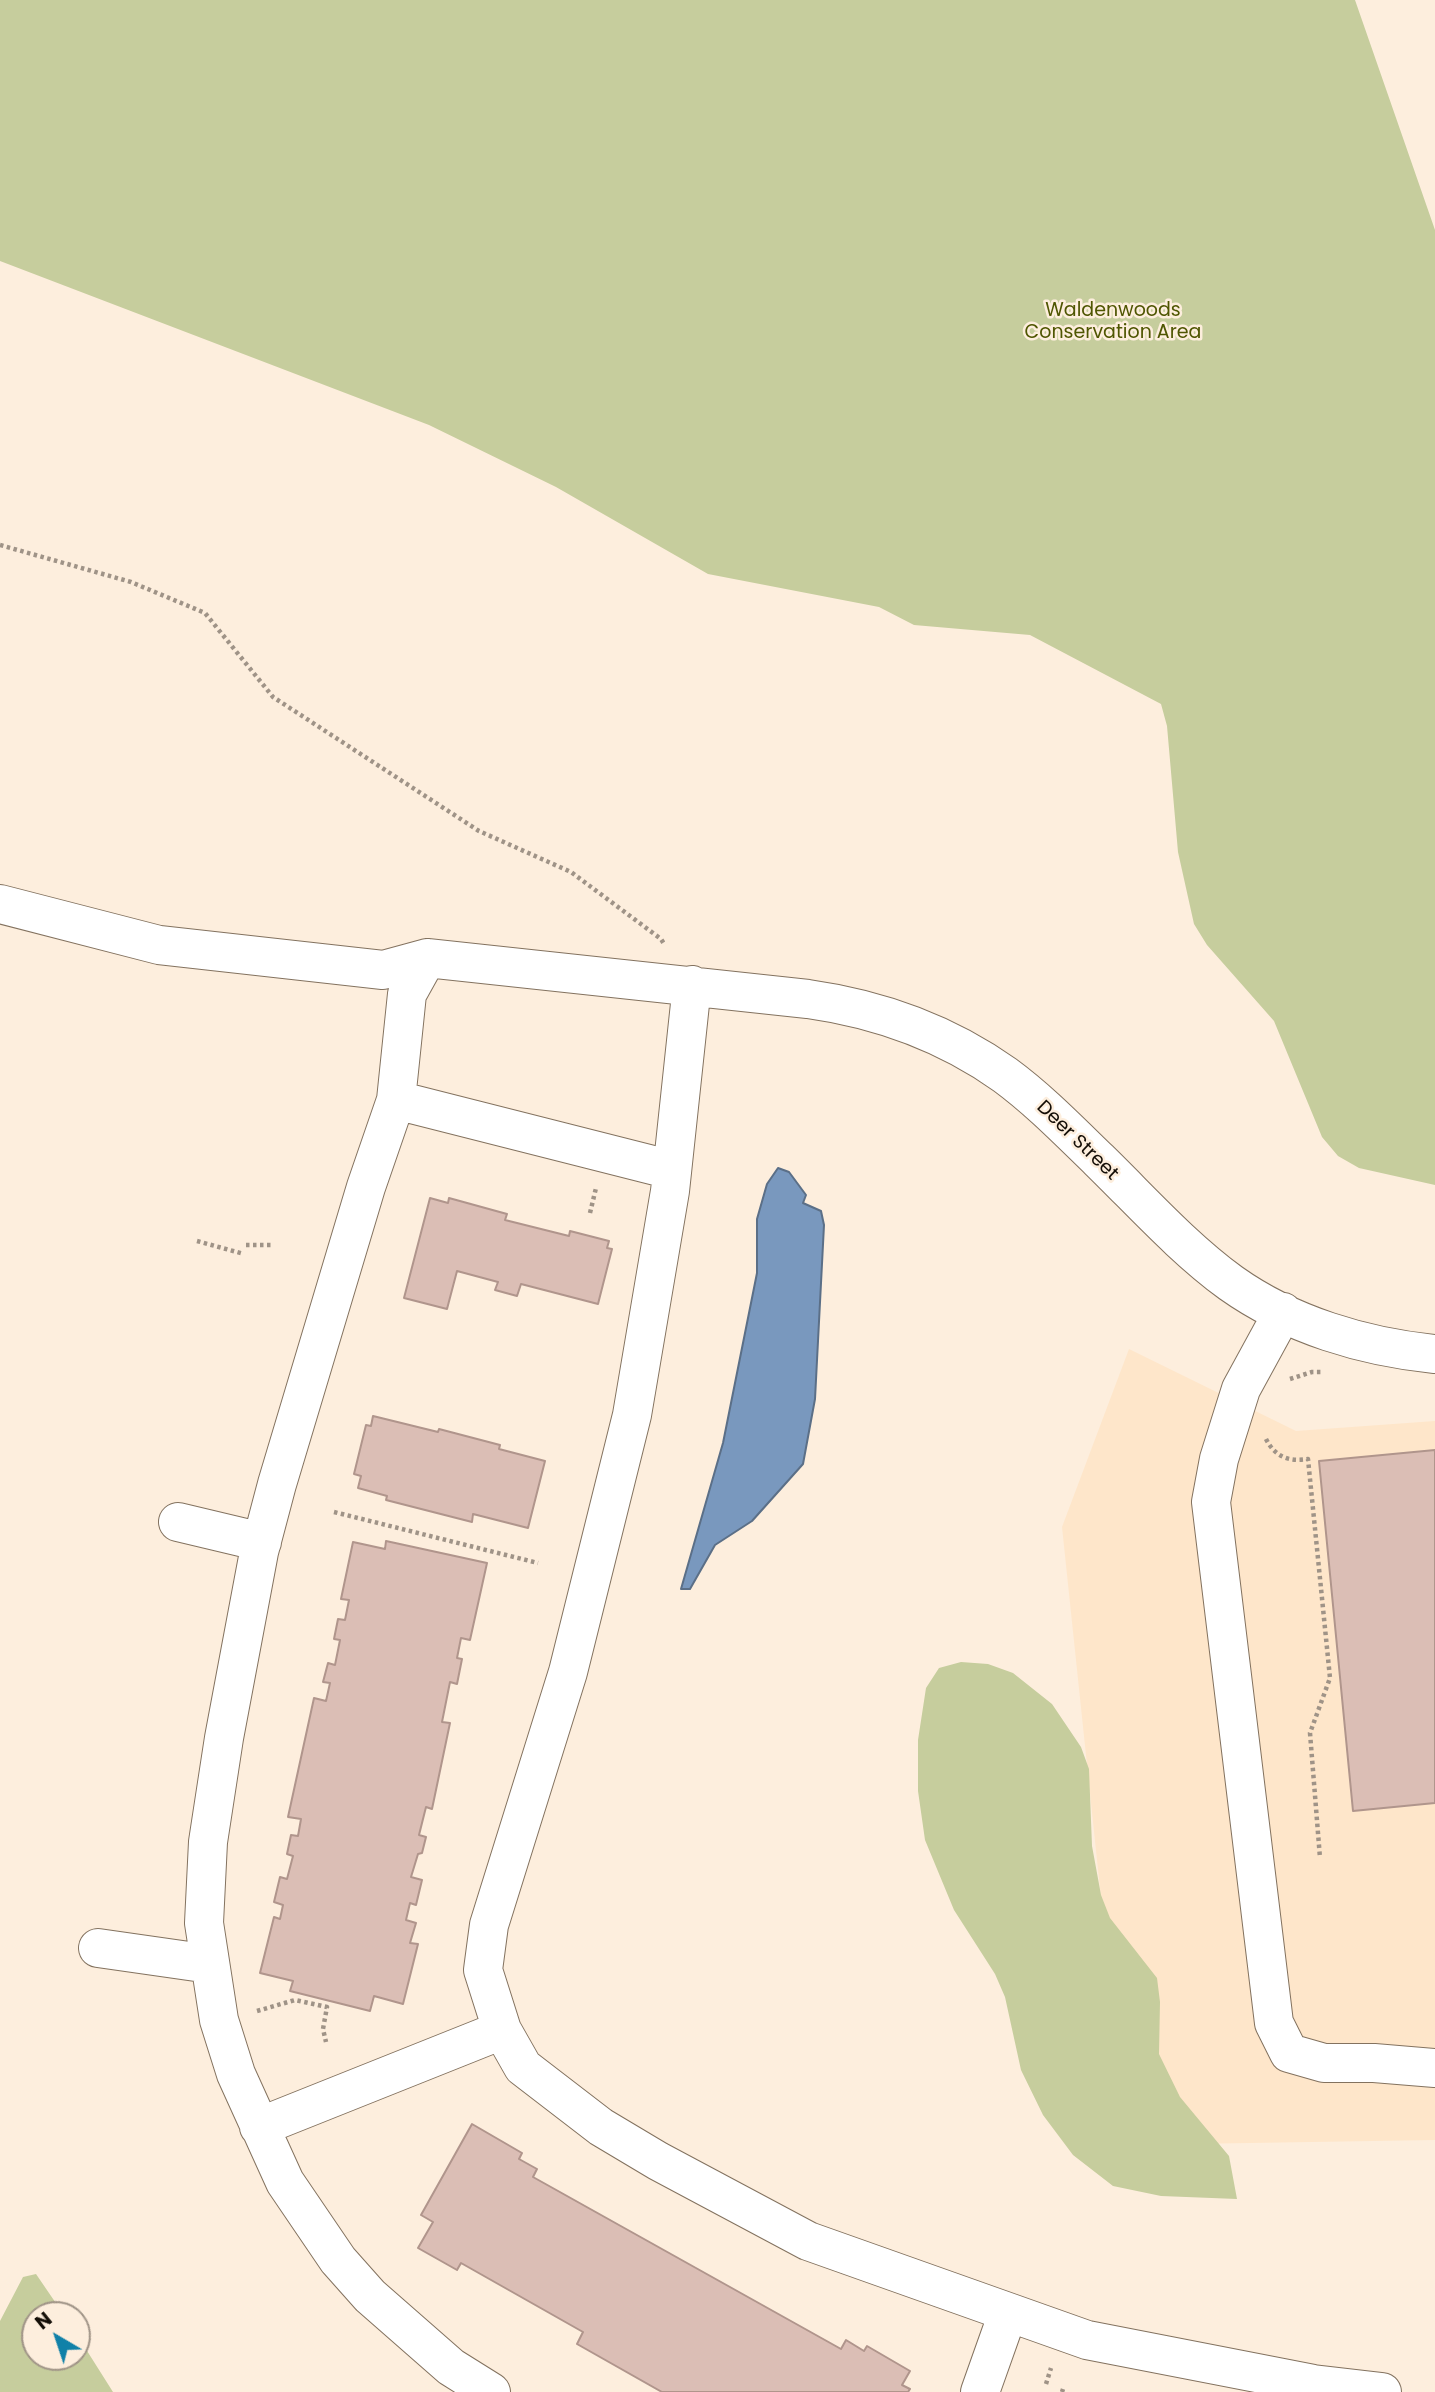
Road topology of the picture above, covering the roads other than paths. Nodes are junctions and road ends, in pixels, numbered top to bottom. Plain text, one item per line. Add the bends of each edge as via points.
1 (0, 904) edge
2 (427, 958) junction
3 (692, 985) junction
4 (396, 1100) junction
5 (672, 1170) junction
6 (1283, 1312) junction
7 (1435, 1354) edge
8 (178, 1522) dead end
9 (262, 1542) junction
10 (98, 1948) dead end
11 (210, 1964) junction
12 (502, 2030) junction
13 (1435, 2068) edge
14 (258, 2127) junction
15 (1008, 2313) junction
16 (491, 2392) edge
17 (980, 2392) edge
18 (1382, 2392) edge

1 - 2 street via 159,945 383,970
2 - 3 street, Deer Street
2 - 4 street via 407,993
3 - 5 street
3 - 6 street, Deer Street via 838,1003 908,1023 968,1052 1044,1107 1213,1268
4 - 5 street
4 - 9 street
5 - 12 street via 632,1415 568,1672 489,1925 483,1970
6 - 7 street, Deer Street via 1345,1337
6 - 13 street via 1241,1389 1211,1502 1274,2024 1289,2053 1324,2063
8 - 9 street
9 - 11 street via 208,1842 204,1923
10 - 11 street
11 - 14 street via 219,2020
12 - 14 street
12 - 15 street via 523,2067 601,2127 658,2161 808,2241
14 - 16 street via 285,2182 338,2260 451,2367
15 - 17 street
15 - 18 street via 1087,2340 1313,2384

